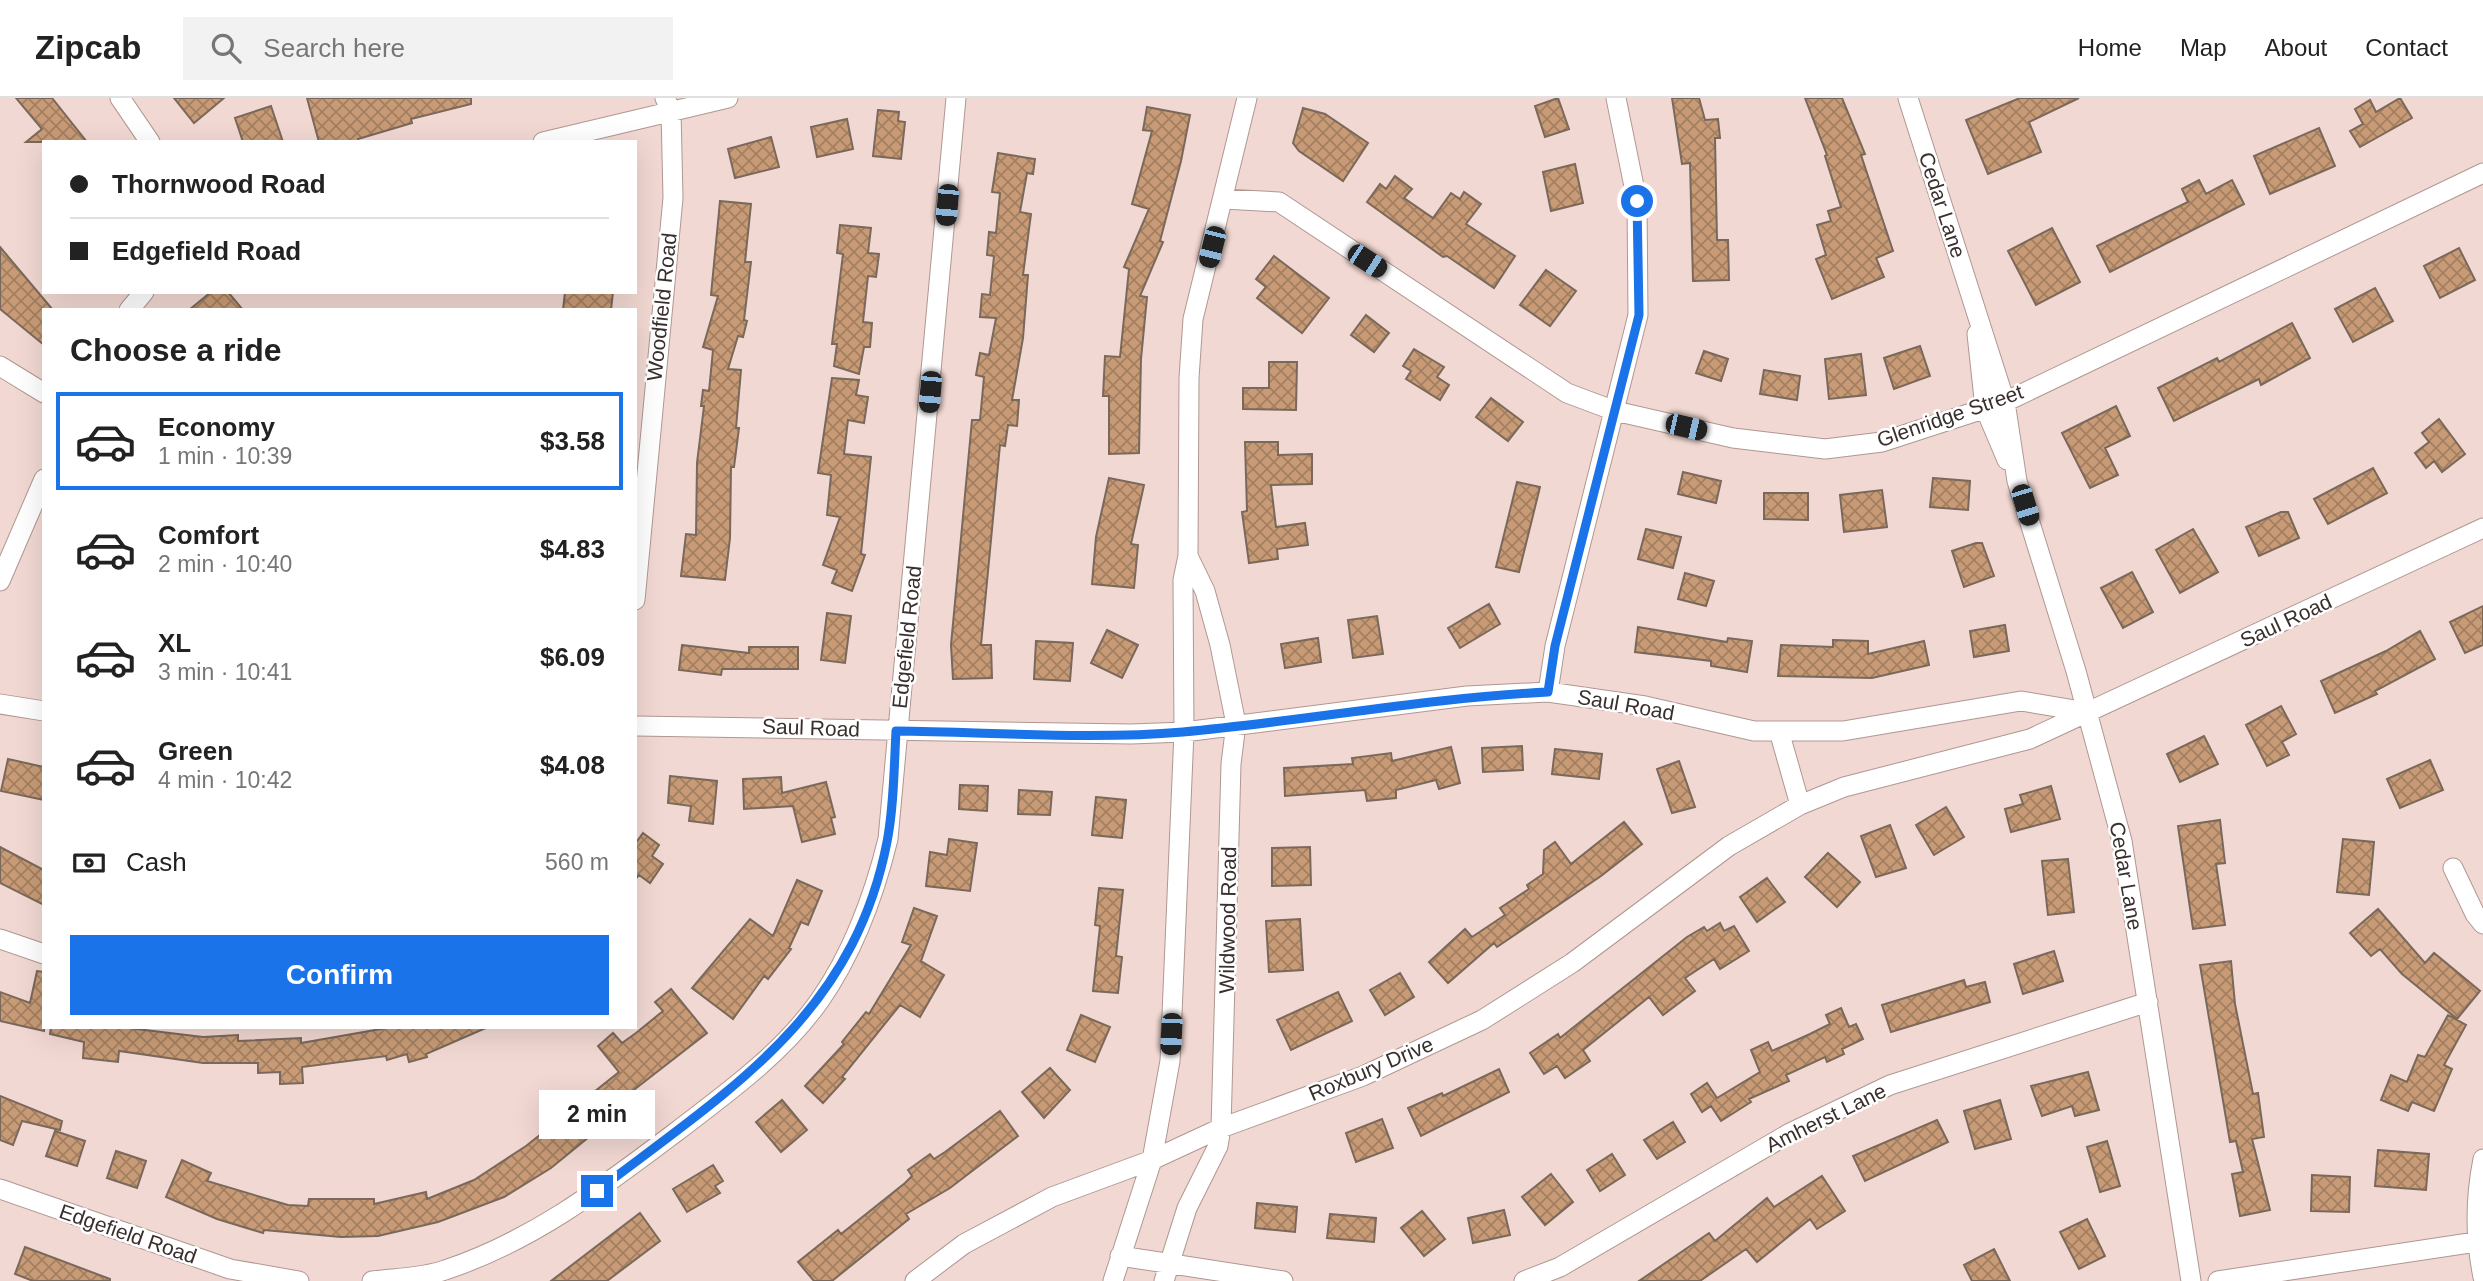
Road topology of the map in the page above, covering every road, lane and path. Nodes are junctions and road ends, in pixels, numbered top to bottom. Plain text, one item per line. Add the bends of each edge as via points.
1 (120, 98) edge
2 (728, 98) edge
3 (956, 98) edge
4 (1247, 98) edge
5 (1616, 98) edge
6 (1908, 98) edge
7 (668, 105) edge
8 (149, 140) edge
9 (550, 140) edge
10 (2483, 173) edge
11 (1224, 200) junction
12 (142, 294) edge
13 (131, 308) edge
14 (1976, 312) junction
15 (0, 366) edge
16 (42, 392) edge
17 (2005, 402) junction
18 (1985, 408) junction
19 (1615, 411) junction
20 (641, 452) edge
21 (2017, 481) junction
22 (42, 484) edge
23 (2483, 528) edge
24 (637, 551) edge
25 (1188, 556) junction
26 (0, 581) edge
27 (1548, 692) junction
28 (0, 704) edge
29 (42, 711) edge
30 (2087, 712) junction
31 (1236, 724) junction
32 (637, 726) edge
33 (896, 731) junction
34 (1779, 731) junction
35 (1184, 732) junction
36 (1800, 805) junction
37 (2453, 868) dead end
38 (2483, 924) edge
39 (0, 939) edge
40 (42, 953) edge
41 (2148, 1002) junction
42 (1221, 1128) junction
43 (2483, 1159) edge
44 (1152, 1160) junction
45 (0, 1189) edge
46 (2476, 1242) junction
47 (1120, 1256) junction
48 (1167, 1273) edge
49 (2483, 1277) edge
50 (299, 1281) edge
51 (372, 1281) edge
52 (915, 1281) edge
53 (1113, 1281) edge
54 (1283, 1281) edge
55 (1524, 1281) edge
56 (2191, 1281) edge
57 (2218, 1281) edge

1 - 8 street
2 - 7 street
3 - 33 street, Edgefield Road via 904,686
4 - 11 street, Wildwood Road
5 - 19 street via 1637,201 1639,315
6 - 14 street, Cedar Lane
7 - 9 street
7 - 20 street, Woodfield Road via 673,198
10 - 17 street, Glenridge Street
11 - 19 street, Glenridge Street via 1279,202 1567,393
11 - 25 street, Wildwood Road via 1194,319 1189,378
12 - 13 street
14 - 17 street, Cedar Lane
14 - 18 street, Cedar Lane
15 - 16 street
17 - 18 street, Glenridge Street
17 - 21 street, Cedar Lane
18 - 19 street, Glenridge Street via 1882,442 1825,449 1733,438
18 - 21 street, Cedar Lane
19 - 27 street via 1555,646
20 - 24 street, Woodfield Road
21 - 30 street, Cedar Lane
22 - 26 street
23 - 30 street, Saul Road
25 - 31 street, Wildwood Road via 1205,591
25 - 35 street, Wildwood Road via 1183,580
27 - 31 street, Saul Road via 1467,696
27 - 34 street, Saul Road via 1645,706 1754,731
28 - 29 street
30 - 34 street, Saul Road via 2021,701 1843,731
30 - 36 street, Saul Road via 2030,738 1844,787
30 - 41 street, Cedar Lane via 2122,841
31 - 35 street, Saul Road
31 - 42 street, Wildwood Road via 1231,764
32 - 33 street, Saul Road
33 - 35 street, Saul Road
33 - 51 street, Edgefield Road via 888,839 878,879 853,944 820,1000 795,1030 736,1086 578,1206 534,1232 443,1271
34 - 36 street
35 - 44 street, Wildwood Road via 1170,1061
36 - 42 street, Roxbury Drive via 1729,846 1572,963 1482,1020 1363,1076
37 - 38 street
39 - 40 street
41 - 55 street, Amherst Lane via 1890,1085 1790,1133 1560,1267
41 - 56 street, Cedar Lane
42 - 44 street, Roxbury Drive
42 - 48 street, Wildwood Road
43 - 46 street
44 - 47 street, Wildwood Road
44 - 52 street, Roxbury Drive via 1052,1197 964,1244
45 - 50 street, Edgefield Road via 230,1269
46 - 49 street
46 - 57 street
47 - 48 street
47 - 53 street, Wildwood Road
48 - 54 street

